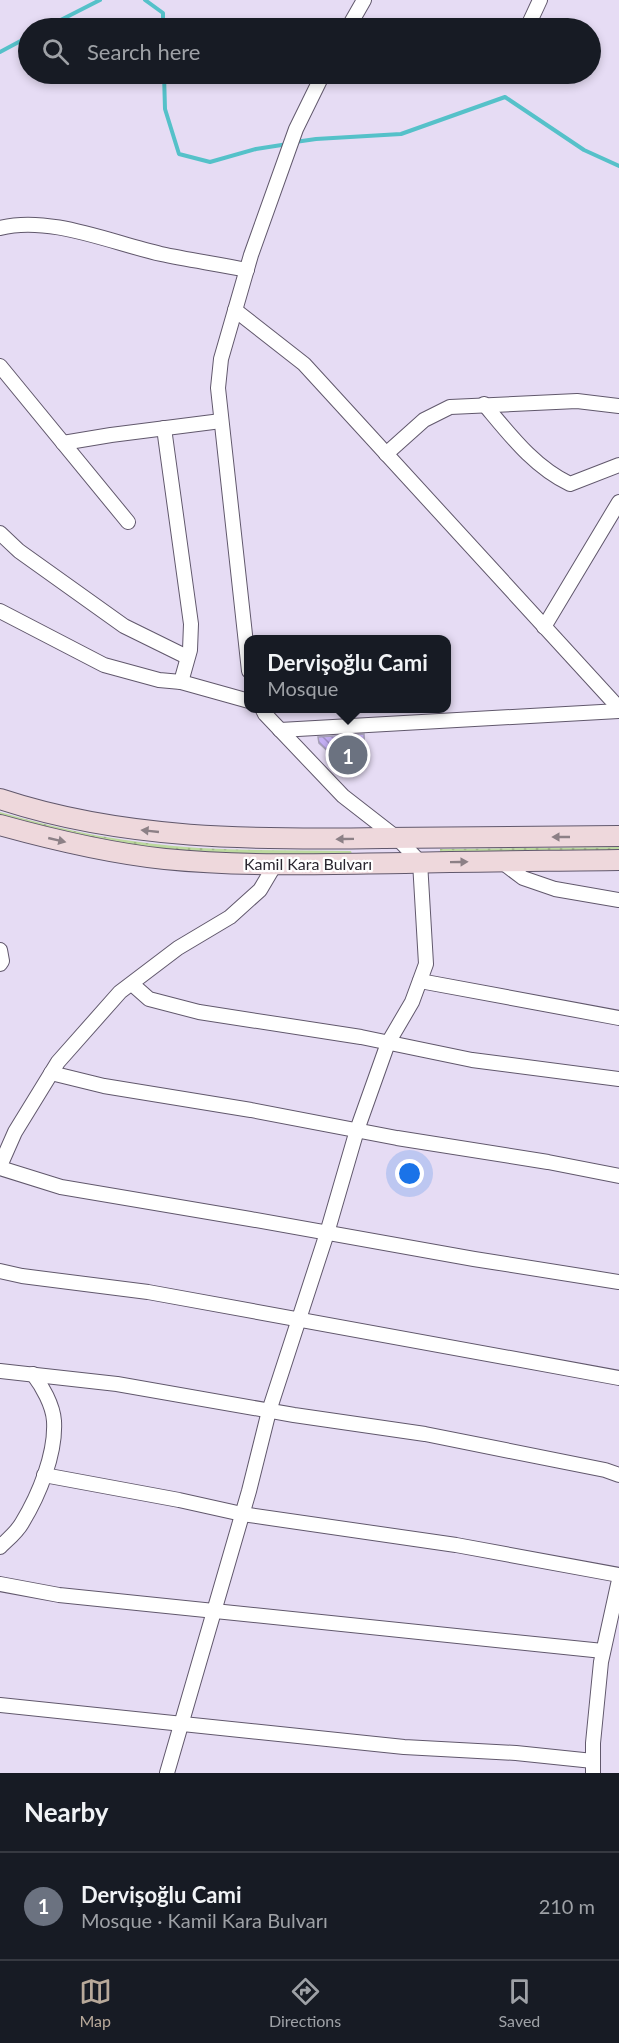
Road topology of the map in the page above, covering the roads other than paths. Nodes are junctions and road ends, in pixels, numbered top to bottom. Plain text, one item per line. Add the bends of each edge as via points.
1 (364, 0) edge
2 (540, 0) edge
3 (354, 18) edge
4 (532, 18) edge
5 (318, 84) edge
6 (0, 228) edge
7 (247, 270) junction
8 (235, 310) junction
9 (0, 366) edge
10 (484, 404) junction
11 (619, 406) edge
12 (221, 421) junction
13 (164, 428) junction
14 (63, 443) junction
15 (386, 454) junction
16 (619, 465) edge
17 (619, 502) edge
18 (615, 519) edge
19 (128, 522) dead end
20 (0, 533) edge
21 (0, 611) edge
22 (544, 627) junction
23 (245, 635) edge
24 (187, 657) junction
25 (181, 682) junction
26 (244, 700) edge
27 (619, 709) edge
28 (266, 713) edge
29 (280, 730) junction
30 (0, 799) edge
31 (0, 825) edge
32 (619, 836) edge
33 (397, 838) junction
34 (619, 860) edge
35 (420, 862) junction
36 (502, 862) junction
37 (276, 863) junction
38 (619, 900) edge
39 (0, 951) edge
40 (0, 964) edge
41 (420, 981) junction
42 (132, 984) junction
43 (619, 1018) edge
44 (388, 1042) junction
45 (51, 1073) junction
46 (619, 1078) edge
47 (357, 1130) junction
48 (1, 1162) edge
49 (619, 1176) edge
50 (327, 1233) junction
51 (0, 1271) edge
52 (619, 1282) edge
53 (299, 1320) junction
54 (0, 1371) edge
55 (33, 1374) junction
56 (619, 1378) edge
57 (269, 1411) junction
58 (619, 1474) edge
59 (44, 1475) junction
60 (242, 1514) junction
61 (0, 1547) edge
62 (619, 1575) edge
63 (619, 1580) edge
64 (0, 1584) edge
65 (213, 1611) junction
66 (603, 1651) junction
67 (0, 1705) edge
68 (182, 1724) junction
69 (593, 1767) edge
70 (167, 1773) edge

1 - 3 street
2 - 4 street
5 - 7 street via 296,129
6 - 7 street via 44,225
7 - 8 street
8 - 12 street via 221,359
8 - 15 street via 304,364
9 - 14 street
10 - 11 street via 577,401
10 - 15 street via 441,411 424,420
10 - 16 street via 524,452 570,484
12 - 13 street
12 - 23 street
13 - 14 street
13 - 24 street via 191,624
14 - 19 street
15 - 22 street
17 - 18 street
18 - 22 street
20 - 24 street via 124,626
21 - 25 street via 104,665
22 - 27 street
24 - 25 street
25 - 26 street
27 - 29 street
28 - 29 street
29 - 33 street via 343,796
33 -> 30 main road, Kamil Kara Bulvarı via 246,839 185,835 102,825
31 -> 37 main road, Kamil Kara Bulvarı via 135,855 221,863
32 -> 33 main road, Kamil Kara Bulvarı
33 - 35 street
34 - 36 main road, Kamil Kara Bulvarı
35 -> 36 main road, Kamil Kara Bulvarı
35 - 37 main road, Kamil Kara Bulvarı
35 - 41 street via 426,964
36 - 38 street via 522,878 555,889
37 - 42 street via 260,891 230,917 178,948
39 - 40 street
41 - 43 street
41 - 44 street
42 - 44 street via 149,999 199,1012
42 - 45 street via 120,992
44 - 46 street via 472,1059
44 - 47 street
45 - 47 street via 104,1086
45 - 48 street
47 - 49 street
47 - 50 street
48 - 50 street via 61,1187
50 - 52 street
50 - 53 street
51 - 53 street via 148,1292
53 - 56 street
53 - 57 street
54 - 55 street
55 - 57 street via 117,1384
55 - 59 street via 41,1384 54,1419 52,1453
57 - 58 street via 425,1434
57 - 60 street
59 - 60 street
59 - 61 street via 21,1525
60 - 62 street via 456,1545
60 - 65 street
63 - 66 street
64 - 65 street via 59,1595
65 - 66 street
65 - 68 street
66 - 69 street
67 - 68 street
68 - 69 street via 404,1747 516,1754
68 - 70 street

